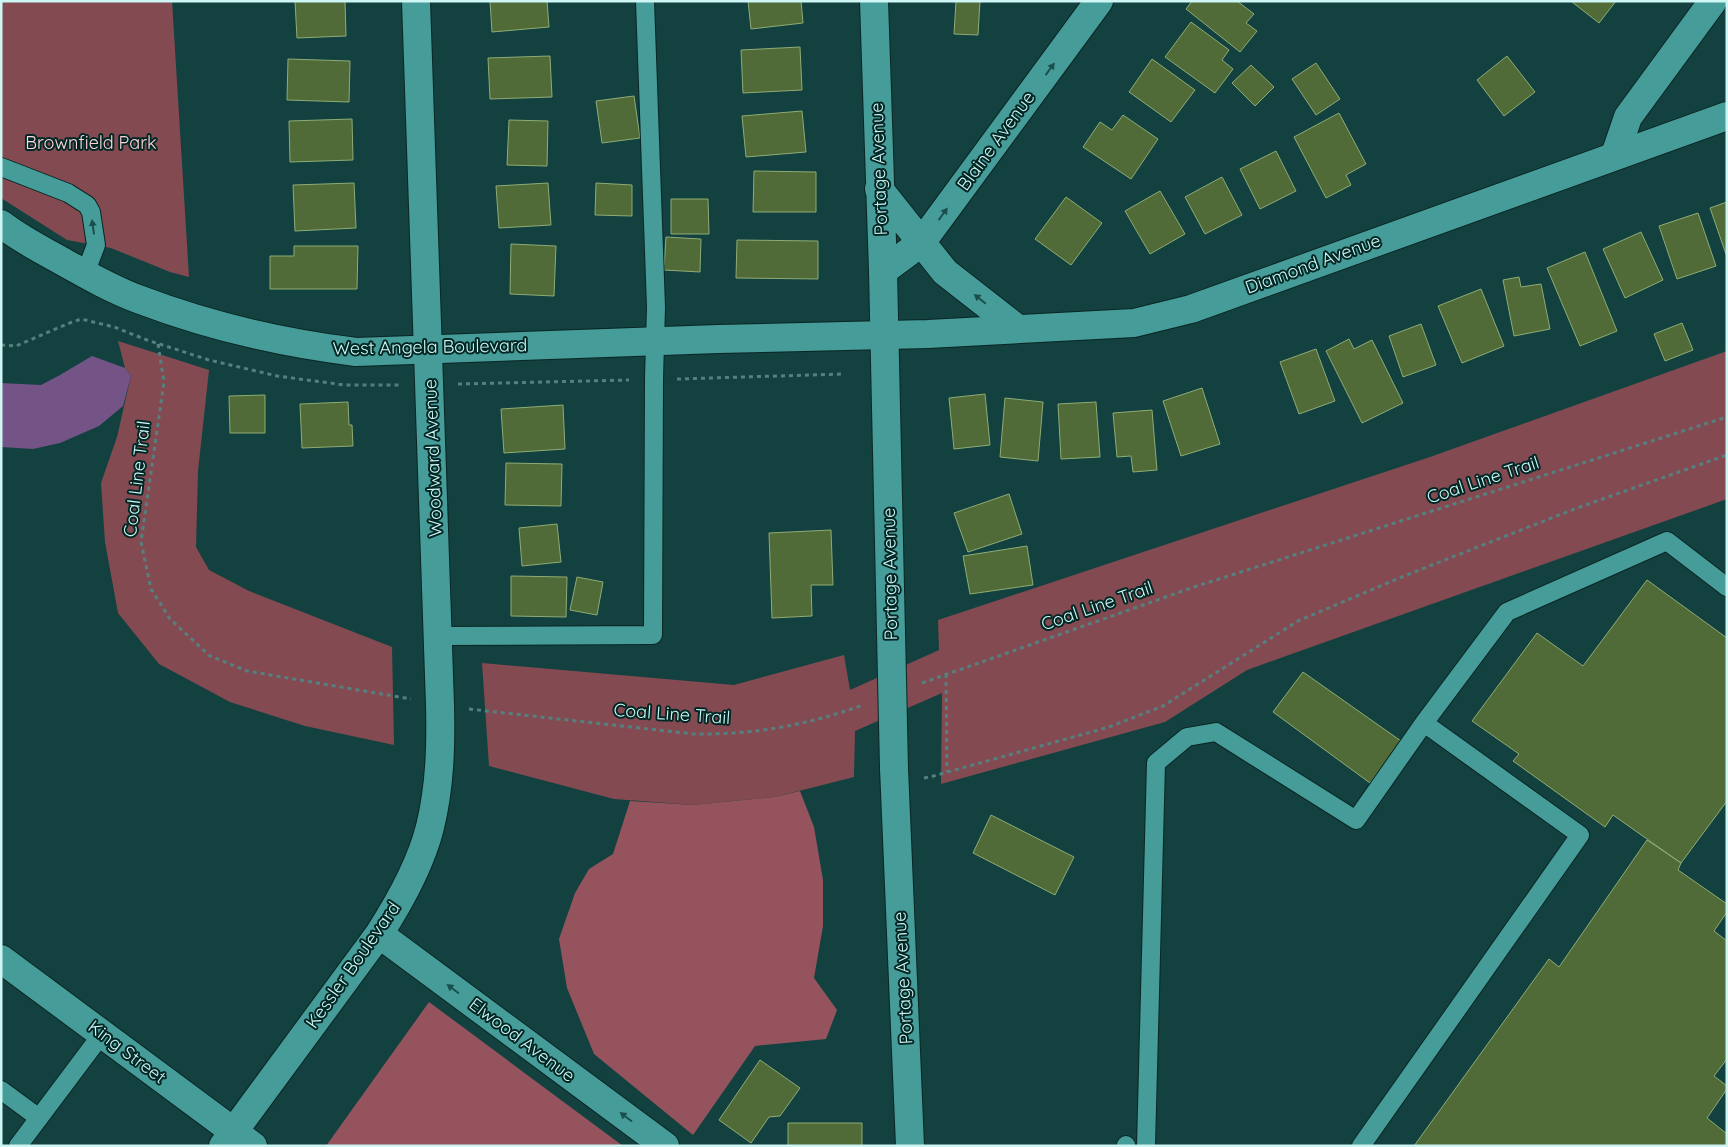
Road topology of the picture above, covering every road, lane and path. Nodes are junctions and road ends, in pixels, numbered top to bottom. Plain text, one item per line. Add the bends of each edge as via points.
1 (416, 1) edge
2 (645, 1) edge
3 (874, 1) edge
4 (1100, 1) edge
5 (1713, 1) edge
6 (1727, 116) edge
7 (1615, 155) junction
8 (1, 166) edge
9 (879, 189) junction
10 (1, 224) edge
11 (921, 243) junction
12 (883, 271) junction
13 (85, 274) junction
14 (1018, 329) junction
15 (884, 334) junction
16 (656, 341) junction
17 (1, 345) edge
18 (429, 349) junction
19 (1727, 417) edge
20 (1727, 454) edge
21 (1727, 587) edge
22 (438, 636) junction
23 (946, 674) junction
24 (917, 685) dead end
25 (414, 700) dead end
26 (866, 704) dead end
27 (453, 706) junction
28 (1424, 723) junction
29 (947, 772) junction
30 (894, 774) junction
31 (379, 934) junction
32 (1, 959) edge
33 (102, 1034) junction
34 (1, 1090) edge
35 (39, 1118) junction
36 (237, 1141) edge
37 (18, 1146) edge
38 (665, 1146) edge
39 (910, 1146) edge
40 (1146, 1146) edge
41 (1361, 1146) edge

1 - 18 street, Woodward Avenue
2 - 16 lane
3 - 9 street, Portage Avenue
11 -> 4 street, Blaine Avenue
5 - 7 street via 1628,117
6 - 7 street, Diamond Avenue
7 - 14 street, Diamond Avenue via 1191,309 1134,323
13 -> 8 lane via 96,245 87,205 68,193
9 - 11 street
9 - 12 street, Portage Avenue
10 - 13 street, West Angela Boulevard
11 - 12 street, Blaine Avenue
14 -> 11 street via 945,272
12 - 15 street, Portage Avenue
13 - 18 street, West Angela Boulevard via 137,299 246,334 356,352
14 - 15 street, Diamond Avenue
15 - 16 street, West Angela Boulevard
15 - 30 street, Portage Avenue, bridge
16 - 18 street, West Angela Boulevard
16 - 22 lane via 653,635
17 - 25 path, Coal Line Trail via 16,346 81,319 114,327 158,344 164,382 141,542 151,589 170,619 210,656 247,672
18 - 22 street, Woodward Avenue
19 - 23 path, Coal Line Trail via 1197,586
20 - 29 path via 1577,508 1298,621 1162,706 1109,727
21 - 28 lane via 1666,541 1506,612
22 - 27 street, Woodward Avenue
23 - 24 path, Coal Line Trail
23 - 29 path
26 - 27 path, Coal Line Trail via 801,724 728,734 694,734
27 - 31 street, Kessler Boulevard via 441,753 430,828 396,908
28 - 40 lane via 1356,820 1216,732 1186,736 1156,763
28 - 41 lane via 1580,835
29 - 30 path via 930,777
30 - 39 street, Portage Avenue
31 - 36 street, Kessler Boulevard
38 -> 31 street, Elwood Avenue
32 - 33 street, King Street
33 - 35 lane
33 - 36 street, King Street
34 - 35 lane
35 - 37 lane

